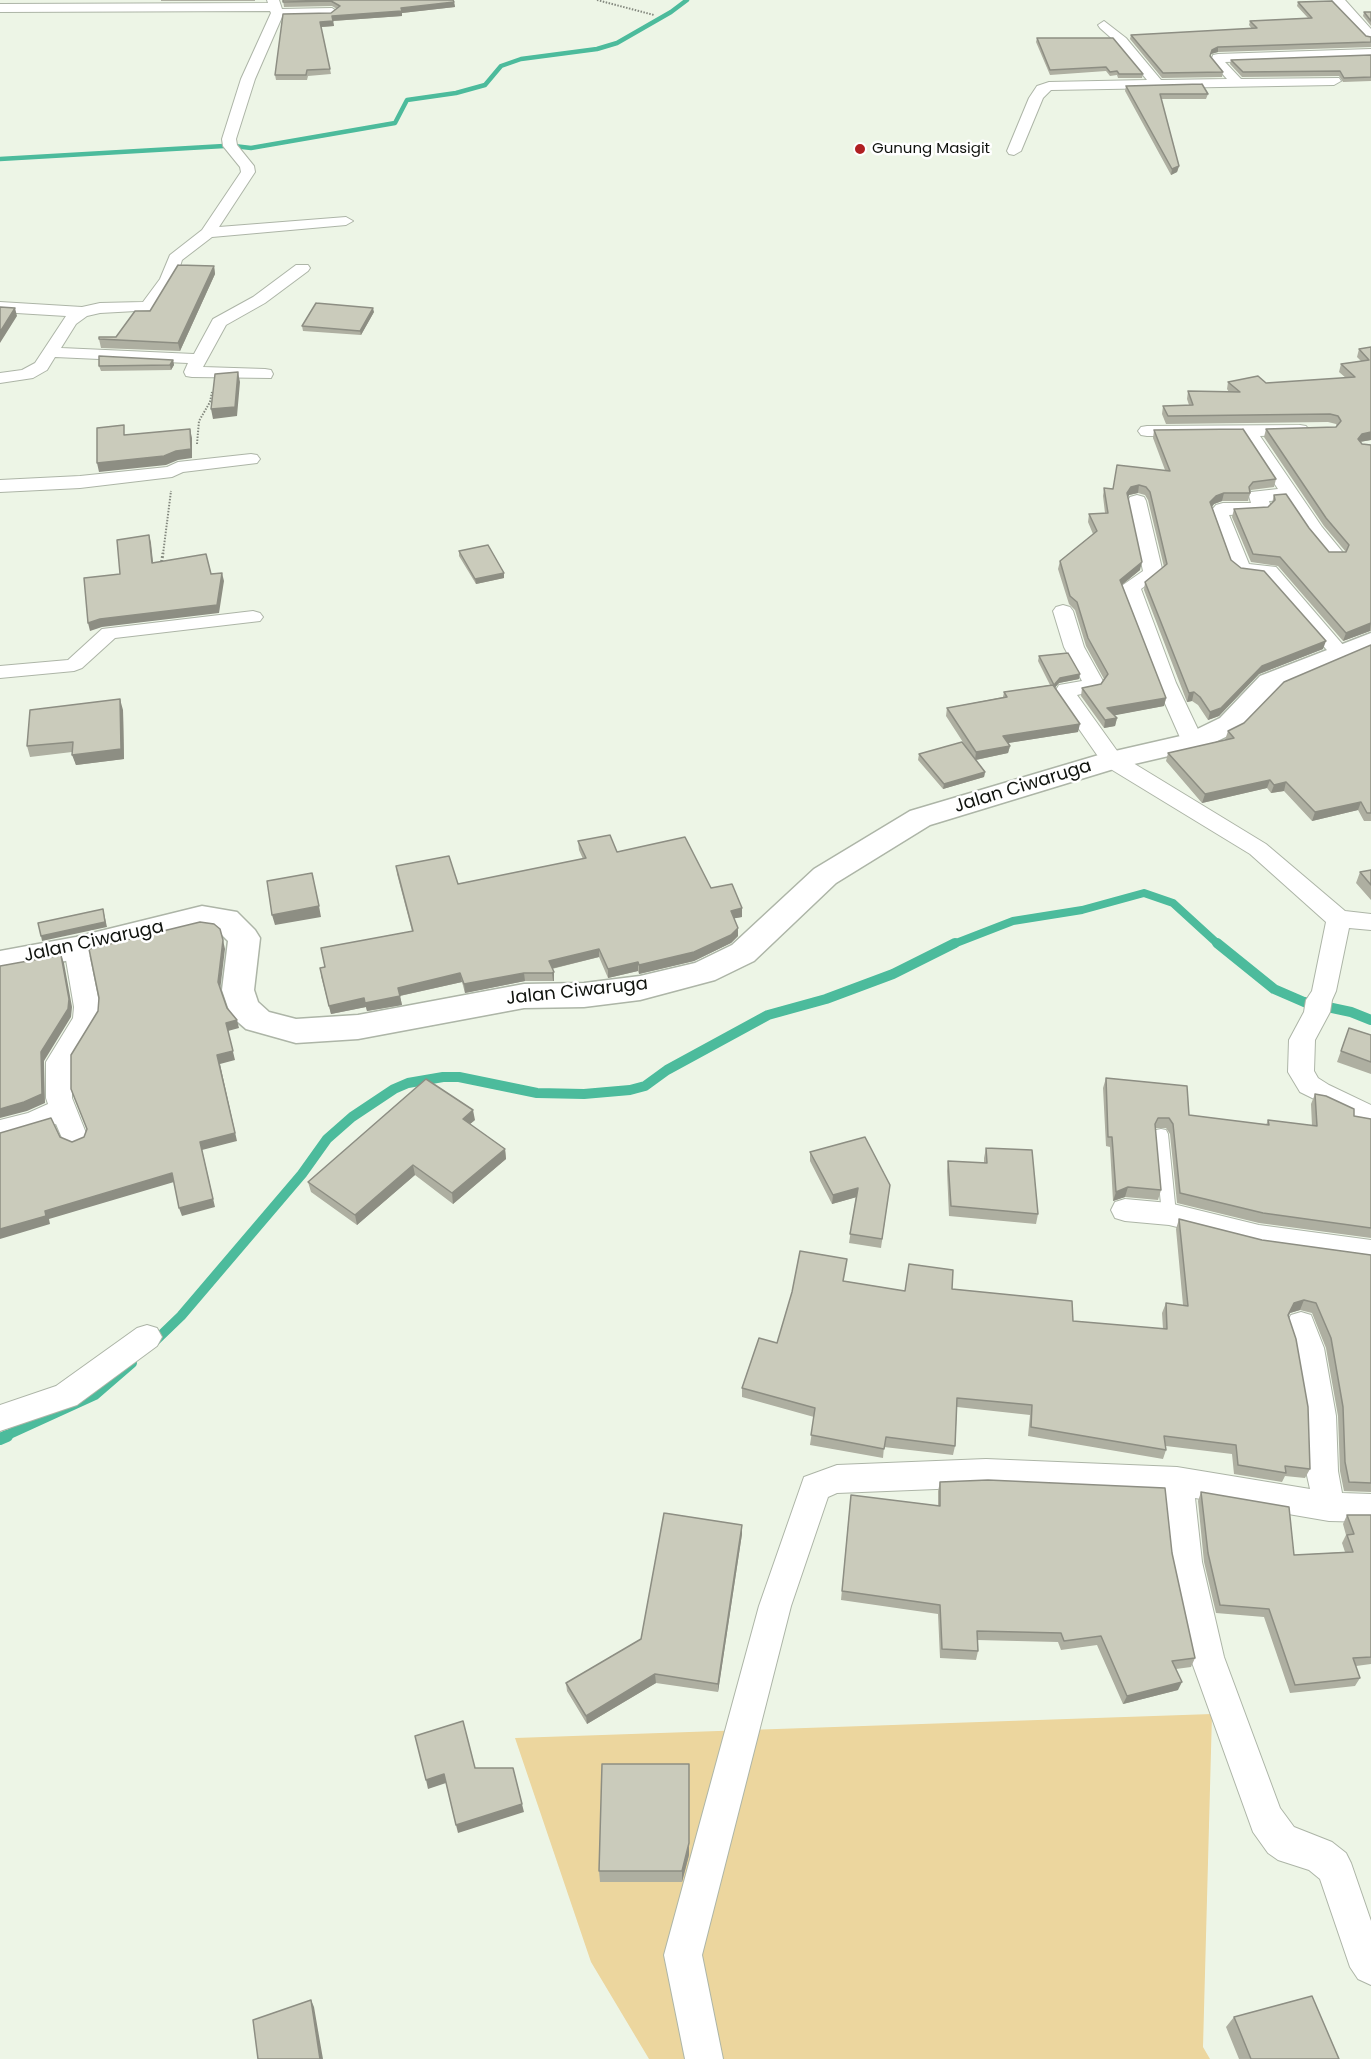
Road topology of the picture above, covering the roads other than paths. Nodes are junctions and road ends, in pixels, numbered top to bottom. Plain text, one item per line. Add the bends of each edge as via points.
1 (1338, 0) edge
2 (275, 6) edge
3 (0, 8) edge
4 (332, 12) edge
5 (1104, 24) dead end
6 (1371, 36) edge
7 (1371, 53) edge
8 (1334, 81) edge
9 (1237, 82) junction
10 (1156, 83) junction
11 (1014, 152) dead end
12 (346, 221) dead end
13 (208, 233) junction
14 (302, 268) dead end
15 (0, 307) edge
16 (82, 312) junction
17 (50, 352) junction
18 (200, 359) junction
19 (266, 374) dead end
20 (0, 378) edge
21 (1318, 430) edge
22 (1148, 431) dead end
23 (1249, 432) junction
24 (250, 459) dead end
25 (0, 486) edge
26 (1289, 494) junction
27 (1137, 501) dead end
28 (1335, 555) edge
29 (1063, 611) dead end
30 (253, 617) dead end
31 (1371, 641) edge
32 (1340, 653) junction
33 (0, 672) edge
34 (1193, 742) junction
35 (1112, 760) junction
36 (1339, 919) junction
37 (1371, 922) edge
38 (76, 948) junction
39 (0, 962) edge
40 (63, 1109) junction
41 (1371, 1117) edge
42 (0, 1130) edge
43 (1161, 1134) edge
44 (75, 1138) edge
45 (1125, 1210) dead end
46 (1169, 1214) junction
47 (1371, 1252) edge
48 (1301, 1324) dead end
49 (147, 1337) dead end
50 (0, 1418) edge
51 (1177, 1481) junction
52 (1329, 1507) junction
53 (1371, 1508) edge
54 (1371, 1966) edge
55 (704, 2059) edge

1 - 6 street
2 - 3 street
2 - 4 street
2 - 13 street via 229,139 248,171
5 - 10 street
7 - 9 street via 1218,58
8 - 9 street
9 - 10 street
10 - 11 street via 1042,89
12 - 13 street
13 - 16 street via 175,258 168,279 148,307
14 - 18 street via 259,300 219,322
15 - 16 street
16 - 17 street via 70,321
17 - 18 street
17 - 20 street via 41,366 27,374
18 - 19 street via 192,372
21 - 23 street
22 - 23 street
23 - 26 street
24 - 25 street via 80,482
26 - 28 street
26 - 32 street via 1258,496 1262,507 1259,509 1219,512 1241,567 1269,571
27 - 34 street via 1153,573 1130,587
29 - 35 street via 1074,647 1094,683 1065,693
30 - 33 street via 109,633 67,667
31 - 32 street, Jalan Ciwaruga
32 - 34 street, Jalan Ciwaruga via 1270,682 1230,724
34 - 35 street, Jalan Ciwaruga
35 - 36 street via 1258,849
35 - 38 street, Jalan Ciwaruga via 920,818 825,876 743,952 704,972 640,988 584,995 524,996 358,1028 296,1031 258,1021 243,1008 238,990 244,938 226,920 202,917
36 - 37 street
36 - 41 street via 1324,991 1302,1040 1301,1072 1309,1085
38 - 39 street, Jalan Ciwaruga
38 - 40 street via 87,1007 86,1019 59,1062 59,1098
40 - 42 street via 34,1122
40 - 44 street
43 - 46 lane
45 - 46 street
46 - 47 street via 1259,1236
48 - 52 street via 1321,1416 1322,1471
49 - 50 street via 66,1396
51 - 52 street
51 - 54 street via 1186,1562 1207,1657 1266,1819 1281,1840 1319,1855 1333,1866 1363,1954
51 - 55 street via 986,1473 837,1479 815,1487 775,1606 682,1955
52 - 53 street

